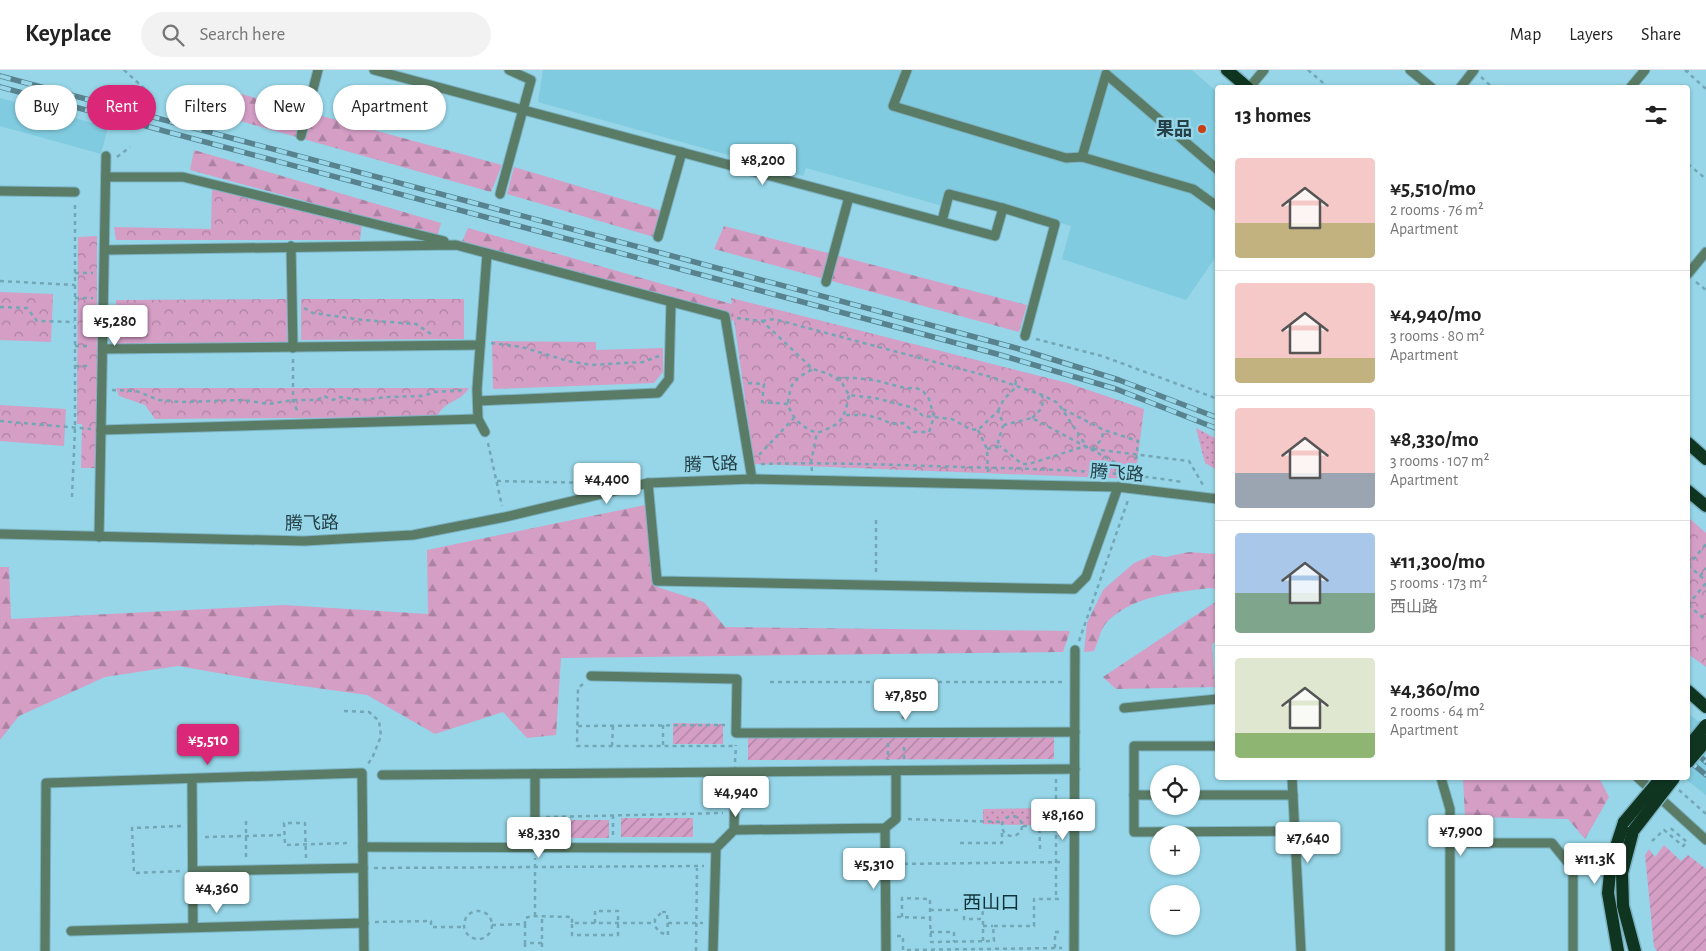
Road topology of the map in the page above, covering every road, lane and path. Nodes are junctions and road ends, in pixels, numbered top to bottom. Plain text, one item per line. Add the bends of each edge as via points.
1 (124, 70) edge
2 (318, 70) edge
3 (374, 70) edge
4 (509, 70) edge
5 (535, 70) edge
6 (907, 70) edge
7 (1226, 70) edge
8 (1264, 70) edge
9 (1308, 70) edge
10 (1410, 70) edge
11 (1474, 70) edge
12 (1646, 70) edge
13 (1685, 70) edge
14 (1692, 70) edge
15 (531, 80) junction
16 (140, 85) edge
17 (1245, 85) edge
18 (1252, 85) edge
19 (1326, 85) edge
20 (1428, 85) edge
21 (1462, 85) edge
22 (1633, 85) edge
23 (1706, 89) edge
24 (522, 109) junction
25 (300, 136) dead end
26 (682, 152) junction
27 (106, 156) dead end
28 (1082, 157) junction
29 (1690, 166) edge
30 (1215, 167) edge
31 (106, 177) junction
32 (1706, 179) edge
33 (0, 191) edge
34 (75, 192) joint
35 (500, 194) dead end
36 (849, 197) junction
37 (1215, 205) edge
38 (1002, 208) junction
39 (942, 221) junction
40 (658, 237) dead end
41 (456, 244) junction
42 (291, 246) junction
43 (105, 250) junction
44 (1706, 252) edge
45 (487, 254) junction
46 (1690, 272) edge
47 (75, 273) junction
48 (104, 273) junction
49 (0, 281) edge
50 (826, 282) dead end
51 (75, 285) junction
52 (75, 298) junction
53 (104, 298) junction
54 (671, 302) junction
55 (0, 307) edge
56 (725, 316) junction
57 (762, 321) junction
58 (75, 322) junction
59 (1025, 336) joint
60 (480, 345) junction
61 (75, 346) junction
62 (103, 348) junction
63 (292, 348) junction
64 (75, 366) junction
65 (102, 366) junction
66 (813, 370) junction
67 (835, 378) junction
68 (1016, 380) dead end
69 (746, 383) dead end
70 (102, 389) junction
71 (478, 389) junction
72 (849, 395) junction
73 (1042, 395) junction
74 (1215, 398) edge
75 (293, 400) junction
76 (478, 401) junction
77 (788, 404) junction
78 (1061, 408) junction
79 (998, 411) junction
80 (845, 415) junction
81 (934, 417) junction
82 (794, 418) junction
83 (1032, 418) junction
84 (478, 419) junction
85 (0, 421) edge
86 (300, 424) junction
87 (1004, 425) junction
88 (75, 428) junction
89 (101, 430) junction
90 (978, 430) junction
91 (1104, 430) junction
92 (485, 432) dead end
93 (817, 433) junction
94 (1690, 445) edge
95 (490, 446) dead end
96 (1000, 446) junction
97 (1087, 447) junction
98 (987, 449) junction
99 (1092, 449) junction
100 (1137, 455) junction
101 (1706, 458) edge
102 (811, 462) junction
103 (750, 465) junction
104 (988, 468) junction
105 (1135, 474) junction
106 (1139, 476) junction
107 (752, 479) junction
108 (813, 480) junction
109 (497, 481) junction
110 (600, 483) dead end
111 (648, 483) junction
112 (1187, 483) dead end
113 (1195, 484) dead end
114 (988, 485) junction
115 (1203, 485) junction
116 (1210, 486) dead end
117 (1118, 487) junction
118 (1132, 489) junction
119 (1151, 491) junction
120 (1690, 494) edge
121 (72, 497) dead end
122 (1215, 499) edge
123 (1706, 506) edge
124 (505, 517) junction
125 (876, 520) dead end
126 (0, 534) edge
127 (99, 537) junction
128 (1706, 544) edge
129 (1690, 564) edge
130 (1690, 568) edge
131 (1706, 568) edge
132 (1700, 576) junction
133 (1706, 582) edge
134 (876, 585) junction
135 (1690, 602) edge
136 (1690, 607) edge
137 (1706, 620) edge
138 (1075, 650) joint
139 (591, 676) joint
140 (770, 682) dead end
141 (902, 682) junction
142 (1066, 690) dead end
143 (1690, 693) edge
144 (1215, 699) edge
145 (1706, 707) edge
146 (1124, 708) dead end
147 (344, 711) dead end
148 (903, 724) dead end
149 (613, 725) junction
150 (663, 725) junction
151 (1706, 725) edge
152 (577, 726) junction
153 (736, 729) junction
154 (1075, 732) junction
155 (1706, 741) edge
156 (1690, 745) edge
157 (612, 746) junction
158 (663, 746) junction
159 (1215, 746) edge
160 (1690, 760) edge
161 (1056, 770) junction
162 (1075, 770) junction
163 (896, 771) junction
164 (735, 772) junction
165 (362, 773) junction
166 (535, 774) junction
167 (382, 775) dead end
168 (192, 779) junction
169 (1292, 780) edge
170 (1442, 780) edge
171 (1640, 780) edge
172 (1660, 780) edge
173 (1676, 783) edge
174 (1134, 795) junction
175 (1150, 795) edge
176 (1200, 795) edge
177 (1293, 795) junction
178 (1056, 810) junction
179 (734, 813) junction
180 (1706, 814) edge
181 (613, 815) junction
182 (535, 817) junction
183 (896, 819) junction
184 (246, 821) dead end
185 (1003, 822) junction
186 (192, 826) junction
187 (1022, 826) junction
188 (1040, 826) junction
189 (1056, 826) junction
190 (1628, 826) junction
191 (1668, 826) dead end
192 (885, 828) junction
193 (1002, 829) junction
194 (734, 830) junction
195 (1294, 831) junction
196 (285, 835) junction
197 (246, 836) junction
198 (205, 837) dead end
199 (1706, 840) edge
200 (1652, 841) dead end
201 (347, 843) dead end
202 (960, 843) dead end
203 (1450, 843) junction
204 (306, 845) junction
205 (363, 847) junction
206 (535, 847) junction
207 (613, 848) junction
208 (716, 848) junction
209 (1040, 849) dead end
210 (306, 858) dead end
211 (246, 859) dead end
212 (1056, 862) junction
213 (1075, 862) junction
214 (715, 864) junction
215 (885, 864) junction
216 (696, 867) junction
217 (363, 868) junction
218 (535, 868) junction
219 (193, 871) junction
220 (1056, 899) junction
221 (1074, 899) junction
222 (930, 910) junction
223 (964, 910) junction
224 (535, 916) junction
225 (542, 916) junction
226 (886, 917) junction
227 (902, 917) junction
228 (930, 918) junction
229 (983, 919) junction
230 (386, 921) dead end
231 (618, 922) junction
232 (364, 923) junction
233 (572, 923) junction
234 (595, 923) junction
235 (655, 923) junction
236 (668, 923) junction
237 (696, 923) junction
238 (714, 923) junction
239 (525, 924) junction
240 (492, 925) junction
241 (983, 926) junction
242 (993, 926) junction
243 (193, 927) junction
244 (463, 927) junction
245 (71, 931) dead end
246 (930, 932) junction
247 (1055, 932) dead end
248 (903, 936) dead end
249 (954, 942) junction
250 (983, 942) junction
251 (526, 943) junction
252 (542, 943) junction
253 (1055, 948) junction
254 (45, 951) edge
255 (364, 951) edge
256 (526, 951) edge
257 (542, 951) edge
258 (696, 951) edge
259 (714, 951) edge
260 (886, 951) edge
261 (1063, 951) edge
262 (1074, 951) edge
263 (1300, 951) edge
264 (1450, 951) edge
265 (1573, 951) edge
266 (1618, 951) edge
267 (1635, 951) edge

1 - 16 path
2 - 25 street
3 - 24 street
4 - 15 street
5 - 15 street
6 - 28 street via 893,106 1066,158
7 - 17 main road
8 - 18 street
9 - 19 path
10 - 20 street
11 - 21 street
12 - 22 street
13 - 14 path
13 - 23 path
15 - 24 street
24 - 26 street
24 - 35 street
26 - 36 street
26 - 40 street
27 - 31 street
28 - 30 street via 1106,74
28 - 37 street via 1193,189
29 - 32 path
31 - 41 street via 183,177
31 - 43 street
33 - 34 street
34 - 47 path
36 - 39 street
36 - 50 street
38 - 39 street via 949,194
38 - 39 street via 995,236
38 - 59 street via 1054,224
41 - 42 street
41 - 45 street
42 - 43 street
42 - 63 street
43 - 48 street
44 - 46 street
45 - 54 street
45 - 60 street
47 - 48 path
47 - 51 path
48 - 53 street
49 - 51 path
51 - 52 path
52 - 53 path
52 - 58 path
53 - 62 street
54 - 56 street
54 - 76 street via 669,379 658,393
55 - 58 path via 27,308 36,321
56 - 57 path
56 - 103 street
57 - 66 path
57 - 73 path via 774,319 991,376
58 - 61 path
59 - 74 path via 1102,356
60 - 63 street
60 - 71 street
61 - 62 path
61 - 64 path
62 - 63 street
62 - 65 street
63 - 75 path
64 - 65 path
64 - 88 path
65 - 70 street
66 - 67 path
66 - 77 path via 791,386
67 - 72 path
67 - 81 path via 874,380 916,388 929,399
68 - 79 path via 1015,388
69 - 77 path via 764,384 762,402
70 - 75 path via 136,392 173,402 242,400 269,404
70 - 89 street
71 - 75 path via 361,400 340,397 333,400 324,396 317,400
71 - 76 street
72 - 80 path
72 - 81 path via 914,408 923,416
73 - 78 path
73 - 83 path via 1044,405
75 - 86 path
76 - 84 street
77 - 82 path
78 - 91 path
78 - 97 path
79 - 87 path
79 - 90 path
80 - 81 path via 866,415 892,424 903,424 914,432 929,432
80 - 93 path via 834,427
81 - 90 path via 952,419
82 - 93 path
82 - 103 path
83 - 87 path
83 - 97 path
84 - 86 street
84 - 92 street
85 - 88 path
86 - 89 street
87 - 96 path via 998,442
88 - 89 path
88 - 121 path
89 - 127 street
90 - 98 path
91 - 99 path via 1101,440
91 - 100 path via 1138,440
93 - 102 path
94 - 101 main road
95 - 109 path
96 - 97 path via 1022,464
96 - 98 path
97 - 99 path
98 - 104 path
99 - 100 path
99 - 105 path
100 - 105 path
100 - 115 path via 1190,461
102 - 103 path
102 - 104 path
102 - 108 path
103 - 107 street
104 - 105 path
104 - 114 path
105 - 106 path
106 - 112 path
106 - 119 path
107 - 108 street, 腾飞路
107 - 111 street, 腾飞路
108 - 114 street, 腾飞路
109 - 110 path
109 - 124 path
111 - 124 street, 腾飞路
111 - 134 street via 657,581
113 - 115 path
114 - 117 street, 腾飞路
115 - 116 path
117 - 118 street, 腾飞路
117 - 134 street via 1086,577 1074,589
118 - 119 street, 腾飞路
118 - 138 path
119 - 122 street, 腾飞路
120 - 123 main road
124 - 127 street, 腾飞路 via 413,535 304,540
125 - 134 path
126 - 127 street, 腾飞路
128 - 129 path
130 - 132 path
131 - 132 path
132 - 133 path
133 - 135 path
136 - 137 path
138 - 154 street
139 - 152 path via 578,688
139 - 153 street via 737,679
140 - 141 path
141 - 142 path via 1066,682
141 - 148 path
143 - 145 main road
144 - 146 street
147 - 165 path via 369,712 379,721 381,736 374,756
149 - 150 path
149 - 152 path
149 - 157 path
150 - 153 path
150 - 158 path
151 - 156 main road, bridge
152 - 157 path via 577,746
153 - 154 street
154 - 162 street
155 - 160 main road, bridge
157 - 158 path
158 - 164 path via 736,746
159 - 174 street via 1134,746
161 - 162 street
161 - 163 street
161 - 178 path
162 - 213 street
163 - 164 street
163 - 183 street
164 - 166 street
164 - 179 street
165 - 168 street
165 - 205 street
166 - 167 street
166 - 182 street
168 - 186 street
168 - 254 street via 46,783
169 - 177 street
170 - 203 street via 1450,809
171 - 199 street
172 - 190 main road, bridge
173 - 180 path
173 - 190 main road, bridge
174 - 175 street
174 - 195 street via 1134,832
176 - 177 street
177 - 195 street
178 - 188 path via 1039,810
178 - 189 path
179 - 181 path
179 - 194 street
181 - 182 path
181 - 207 path
182 - 206 street
183 - 185 path
183 - 192 street
184 - 197 path
185 - 187 path via 1012,816 1021,820
185 - 193 path
186 - 219 street
186 - 219 path via 132,828 134,873
187 - 188 path
187 - 193 path via 1020,833 1014,836 1007,835
188 - 189 path
188 - 209 path
189 - 212 path
190 - 266 main road via 1610,862 1608,893
190 - 267 main road via 1622,873 1623,906
191 - 200 path via 1688,842 1683,846 1664,830
192 - 194 street
192 - 215 street
193 - 202 path via 1002,843
194 - 208 street
195 - 263 street
196 - 197 path
196 - 204 path via 285,845
196 - 204 path via 284,824 305,823
197 - 198 path
197 - 211 path
201 - 204 path
203 - 264 street
203 - 265 street via 1552,843 1573,869
204 - 210 path
205 - 206 street
205 - 217 street
206 - 207 street
206 - 218 path
207 - 208 street
208 - 214 street
212 - 213 path
212 - 215 path
212 - 220 path
213 - 221 street
214 - 216 path
214 - 238 street
215 - 226 street
216 - 218 path
216 - 237 path
217 - 218 path
217 - 219 street
217 - 232 street
218 - 224 path
219 - 243 street
220 - 221 path
220 - 242 path via 1034,899 1034,926
221 - 262 street
222 - 223 path
222 - 227 path via 930,899 902,898
222 - 228 path
223 - 229 path via 964,920
223 - 229 path via 963,900 982,900
224 - 225 path
224 - 239 path via 525,918
225 - 233 path via 572,917
225 - 252 path
226 - 227 path
226 - 260 street
227 - 228 path
228 - 246 path
229 - 241 path
230 - 244 path via 432,921 431,927
231 - 233 path via 618,935 572,935
231 - 234 path
231 - 234 path via 618,911 595,911
231 - 235 path
232 - 243 street
232 - 255 street
233 - 234 path
235 - 236 path via 662,912 667,912
235 - 236 path via 659,932 668,935
236 - 237 path
237 - 238 path
237 - 258 path
238 - 259 street
239 - 240 path
239 - 251 path
240 - 244 path via 489,934 481,940 467,936
240 - 244 path via 486,914 477,911 468,914
241 - 242 path
241 - 250 path
242 - 250 path via 994,942
243 - 245 street
246 - 249 path via 931,942
246 - 249 path via 954,932
247 - 253 path
248 - 253 path via 902,950
249 - 250 path
251 - 252 path
251 - 256 path
252 - 257 path
253 - 261 path via 1063,948

